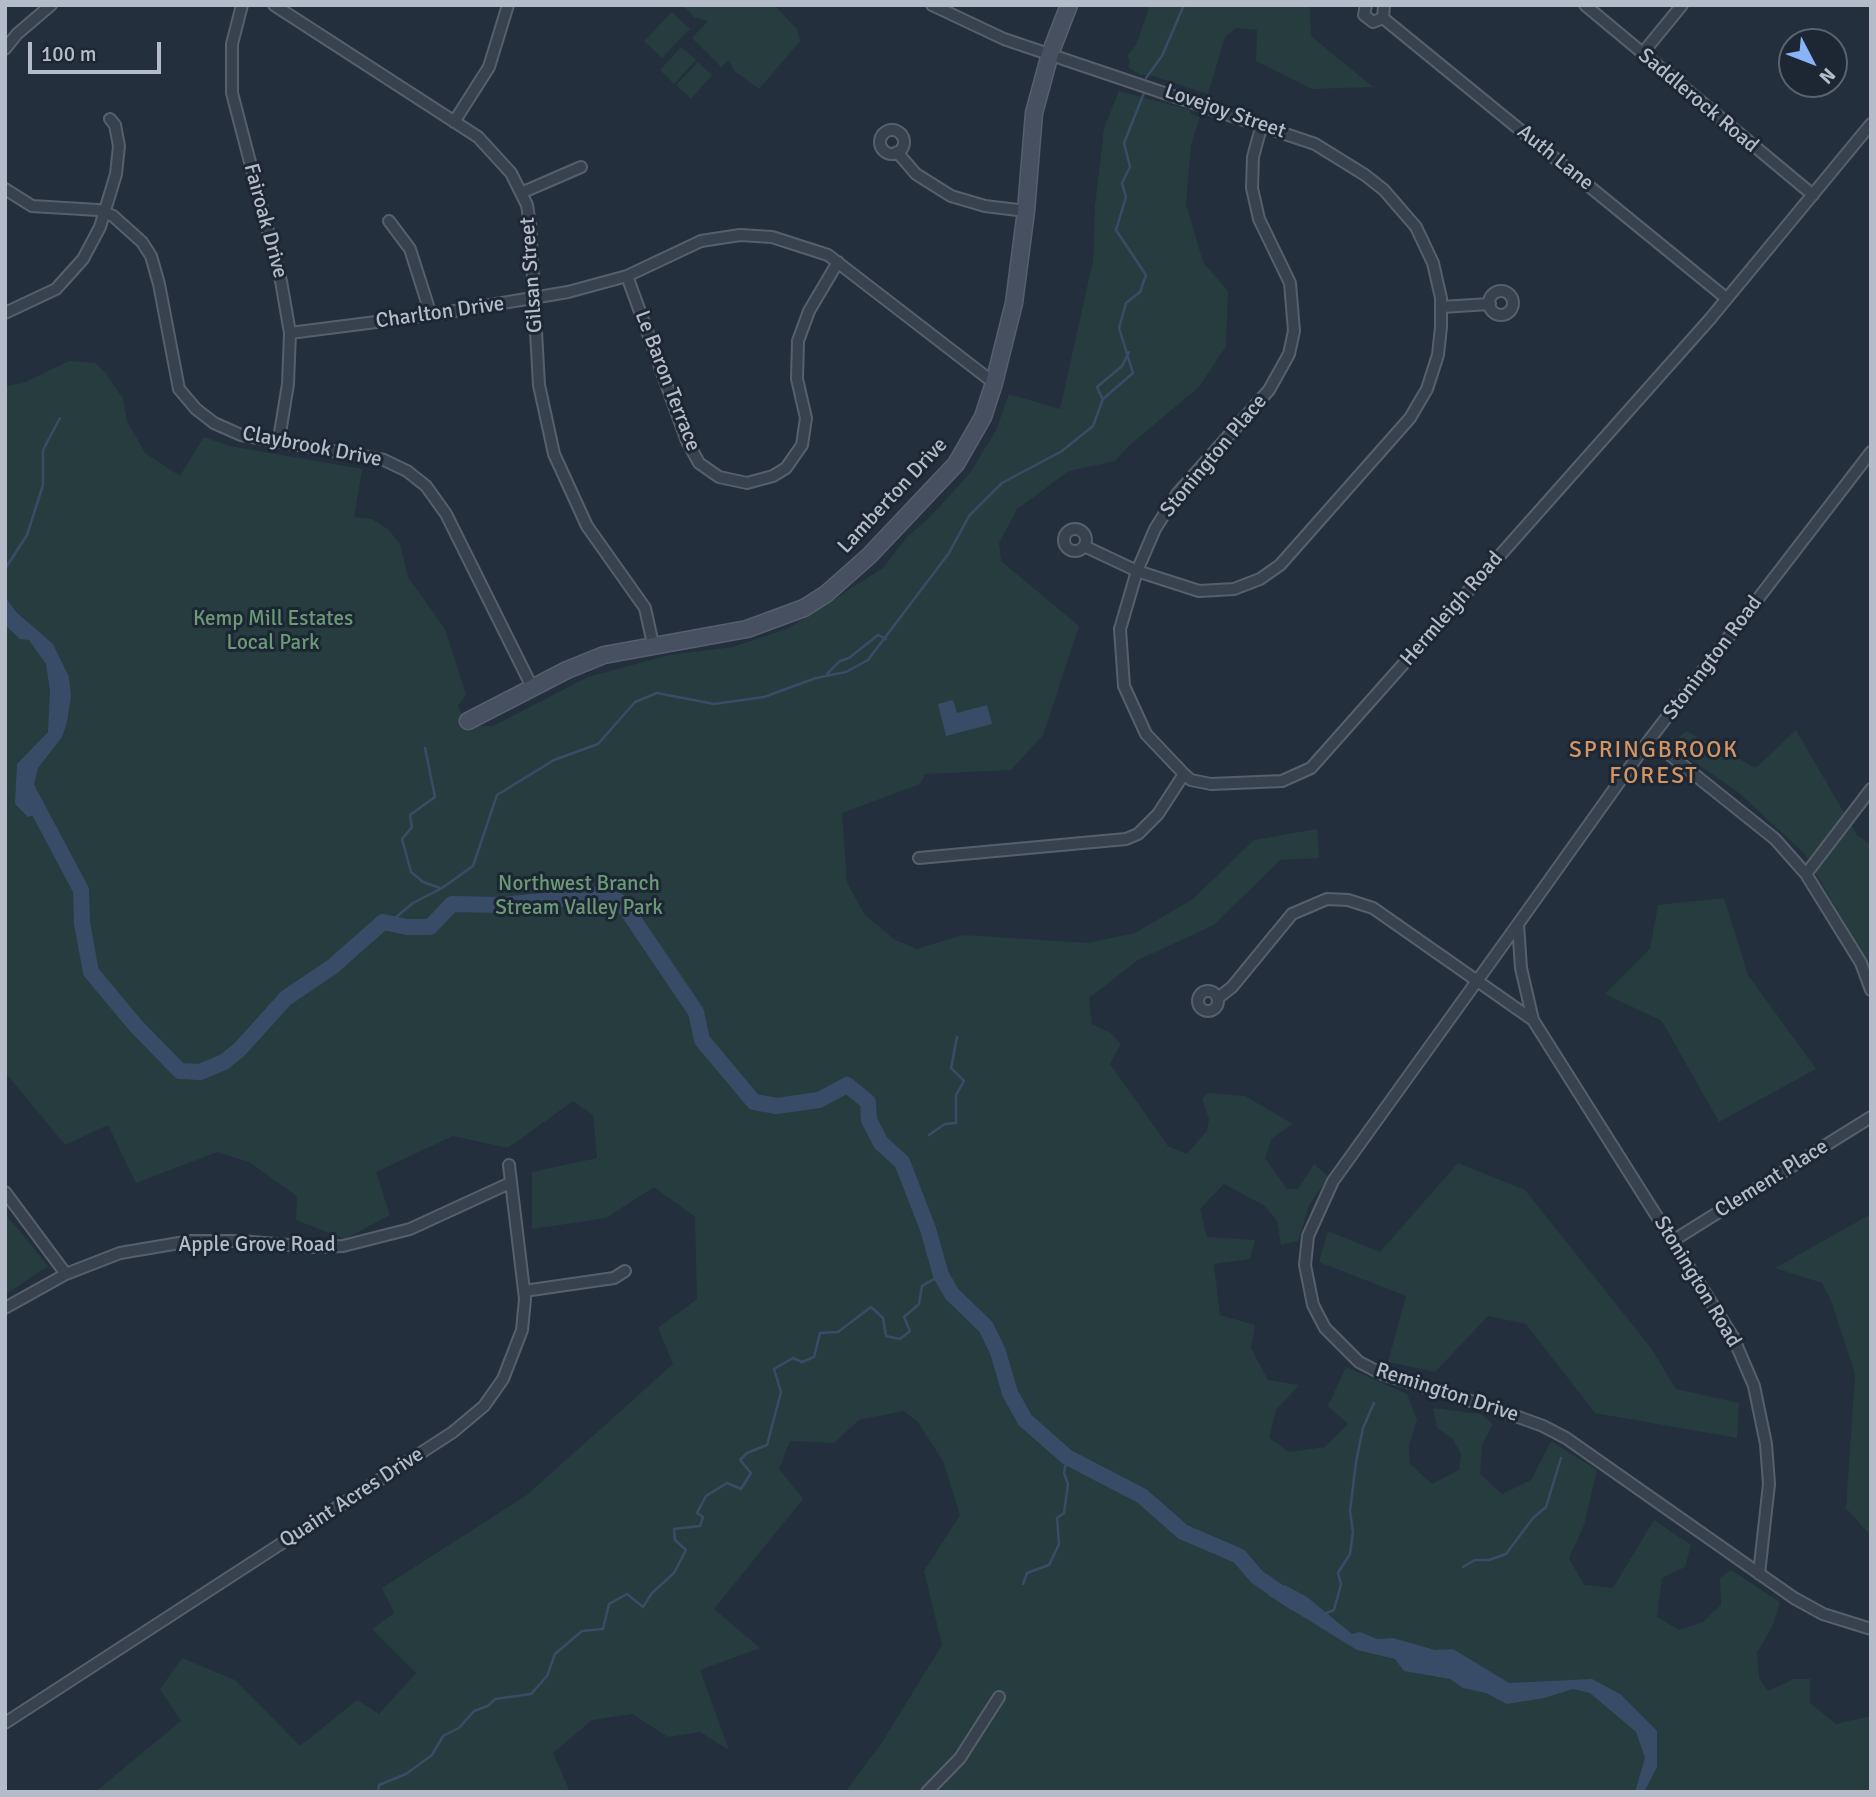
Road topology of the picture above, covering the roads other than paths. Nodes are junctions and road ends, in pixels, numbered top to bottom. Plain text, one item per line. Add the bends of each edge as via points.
1 (51, 5) edge
2 (242, 5) edge
3 (274, 5) edge
4 (508, 5) edge
5 (932, 5) edge
6 (1069, 5) edge
7 (1366, 5) edge
8 (1384, 5) edge
9 (1585, 5) edge
10 (1682, 5) edge
11 (1384, 18) junction
12 (5, 49) edge
13 (1050, 54) junction
14 (1642, 54) junction
15 (110, 119) dead end
16 (454, 122) junction
17 (1262, 124) junction
18 (1871, 124) edge
19 (897, 152) dead end
20 (581, 167) dead end
21 (5, 189) edge
22 (521, 193) junction
23 (1813, 195) junction
24 (1026, 211) junction
25 (104, 214) junction
26 (389, 222) dead end
27 (838, 262) junction
28 (627, 276) junction
29 (1726, 298) junction
30 (534, 299) junction
31 (1490, 304) dead end
32 (1441, 307) junction
33 (5, 313) edge
34 (431, 315) junction
35 (290, 333) junction
36 (994, 383) junction
37 (279, 439) junction
38 (1871, 452) edge
39 (1084, 546) dead end
40 (1137, 571) junction
41 (653, 644) junction
42 (532, 687) junction
43 (468, 720) dead end
44 (1650, 739) junction
45 (1184, 774) junction
46 (1871, 789) edge
47 (919, 858) dead end
48 (1806, 874) junction
49 (1518, 924) junction
50 (1478, 980) junction
51 (1871, 990) edge
52 (1218, 998) dead end
53 (1533, 1020) junction
54 (1871, 1117) edge
55 (509, 1165) dead end
56 (510, 1183) junction
57 (5, 1192) edge
58 (1674, 1240) junction
59 (625, 1271) dead end
60 (66, 1275) junction
61 (524, 1291) junction
62 (5, 1308) edge
63 (1759, 1574) junction
64 (1871, 1629) edge
65 (999, 1697) dead end
66 (5, 1723) edge
67 (927, 1792) edge

1 - 12 street
2 - 35 street, Fairoak Drive via 232,44 232,93
3 - 16 street, Gilsan Street
4 - 16 street via 489,67
5 - 13 street, Lovejoy Street via 1004,39
6 - 13 street, Lamberton Drive
7 - 11 street, Auth Lane via 1364,15 1369,21
8 - 11 street
9 - 14 street, Saddlerock Road
10 - 14 street
11 - 29 street, Auth Lane
13 - 17 street, Lovejoy Street
13 - 24 street, Lamberton Drive via 1034,113
14 - 23 street, Saddlerock Road
15 - 25 street via 119,146
16 - 22 street, Gilsan Street via 496,153
17 - 32 street, Lovejoy Street via 1315,144 1384,190 1416,228 1433,263
17 - 40 street, Stonington Place via 1253,157 1252,188 1259,219 1290,283 1294,331 1289,354 1269,390 1177,494
18 - 23 street, Hermleigh Road
19 - 24 street via 916,174 951,196
20 - 22 street
21 - 25 street via 32,205
22 - 30 street, Gilsan Street via 530,224
23 - 29 street, Hermleigh Road
24 - 36 street, Lamberton Drive via 1014,303
25 - 33 street via 70,276 33,302
25 - 37 street, Claybrook Drive via 131,230 151,256 179,389 196,409 227,430
26 - 34 street via 410,249
27 - 28 street, Charlton Drive via 799,243 740,235 694,244
27 - 28 street, Le Baron Terrace via 809,311 798,341 797,379 806,418 802,445 786,468 747,483 719,477 699,463
27 - 36 street, Charlton Drive
28 - 30 street, Charlton Drive
29 - 45 street, Hermleigh Road via 1311,768 1291,779 1211,784
30 - 34 street, Charlton Drive
30 - 41 street, Gilsan Street via 539,385 554,454 587,526 645,608
31 - 32 street
32 - 40 street, Lovejoy Street via 1438,355 1427,389 1410,418 1280,565 1260,579 1212,592
34 - 35 street, Charlton Drive
35 - 37 street, Fairoak Drive
36 - 41 street, Lamberton Drive via 983,417 956,464 869,556 826,594 804,608 747,629
37 - 42 street, Claybrook Drive via 384,460 426,486 446,514
38 - 44 street, Stonington Road
39 - 40 street, Lovejoy Street
40 - 45 street, Stonington Place via 1120,629 1124,686 1146,734
41 - 42 street, Lamberton Drive via 604,655
42 - 43 street, Lamberton Drive
44 - 48 street via 1776,839
44 - 49 street, Stonington Road
45 - 47 street via 1158,814 1126,839
46 - 48 street
48 - 51 street via 1861,963
49 - 50 street, Remington Drive
49 - 53 street, Stonington Road via 1521,968
50 - 52 street, Stonington Road via 1373,908 1326,899 1292,914
50 - 53 street, Stonington Road
50 - 63 street, Remington Drive via 1333,1181 1314,1217 1305,1265 1312,1305 1325,1328 1359,1362 1382,1374 1492,1407 1566,1438
53 - 58 street, Stonington Road
54 - 58 street, Clement Place
55 - 56 street, Quaint Acres Drive
56 - 60 street, Apple Grove Road via 383,1238 312,1247 191,1241 120,1253
56 - 61 street, Quaint Acres Drive
57 - 60 street
58 - 63 street, Stonington Road via 1733,1337 1761,1411 1769,1484
59 - 61 street via 614,1278
60 - 62 street, Apple Grove Road
61 - 66 street, Quaint Acres Drive via 523,1330 503,1380 484,1406 453,1432
63 - 64 street, Remington Drive via 1824,1614
65 - 67 street via 960,1758

